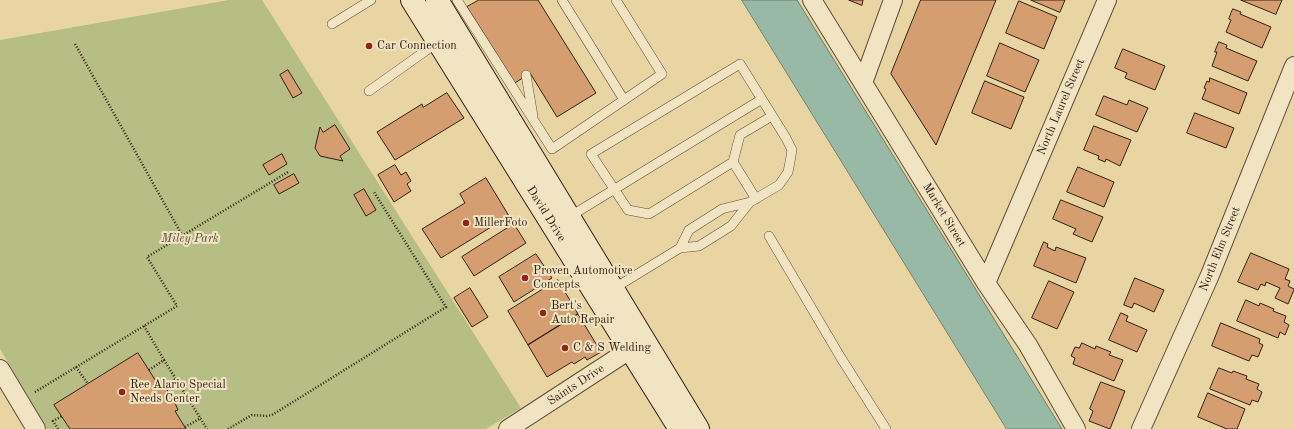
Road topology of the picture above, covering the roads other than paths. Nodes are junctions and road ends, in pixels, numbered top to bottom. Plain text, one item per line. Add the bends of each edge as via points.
1 (371, 0) edge
2 (412, 0) edge
3 (437, 0) edge
4 (457, 0) edge
5 (562, 0) edge
6 (616, 0) edge
7 (812, 0) edge
8 (893, 0) edge
9 (1107, 0) edge
10 (332, 24) dead end
11 (438, 42) junction
12 (1294, 66) edge
13 (526, 76) dead end
14 (863, 83) junction
15 (369, 91) dead end
16 (762, 99) junction
17 (624, 100) junction
18 (772, 116) junction
19 (533, 119) junction
20 (544, 155) junction
21 (733, 162) junction
22 (614, 189) junction
23 (753, 201) junction
24 (569, 217) junction
25 (769, 236) dead end
26 (680, 248) junction
27 (986, 283) junction
28 (613, 289) junction
29 (637, 343) junction
30 (0, 369) edge
31 (36, 429) edge
32 (508, 429) edge
33 (680, 429) edge
34 (698, 429) edge
35 (886, 429) edge
36 (1076, 429) edge
37 (1141, 429) edge

1 - 10 lane
2 - 11 main road, David Drive
3 - 20 main road, David Drive
4 - 19 lane
5 - 17 lane
6 - 17 lane via 662,74
7 - 14 street, Market Street
8 - 14 street
9 - 27 street, North Laurel Street
11 - 15 lane
11 - 29 main road, David Drive
12 - 37 street, North Elm Street via 1210,275
13 - 19 lane
14 - 27 street, Market Street
16 - 18 lane
16 - 22 lane
16 - 22 lane via 740,64 591,154
17 - 20 lane
18 - 21 lane via 740,135
18 - 23 lane via 792,150 788,172 778,185
19 - 20 lane
20 - 24 main road, David Drive
21 - 22 lane via 649,214 628,210
21 - 23 lane
22 - 24 lane
23 - 26 lane via 731,226 699,246
23 - 26 lane via 722,208 689,230
24 - 28 main road, David Drive
25 - 35 lane
26 - 28 lane
27 - 36 street, Market Street via 1028,345
28 - 29 main road, David Drive
29 - 32 street, Saints Drive
29 - 33 main road, David Drive
29 - 34 main road, David Drive
30 - 31 street

